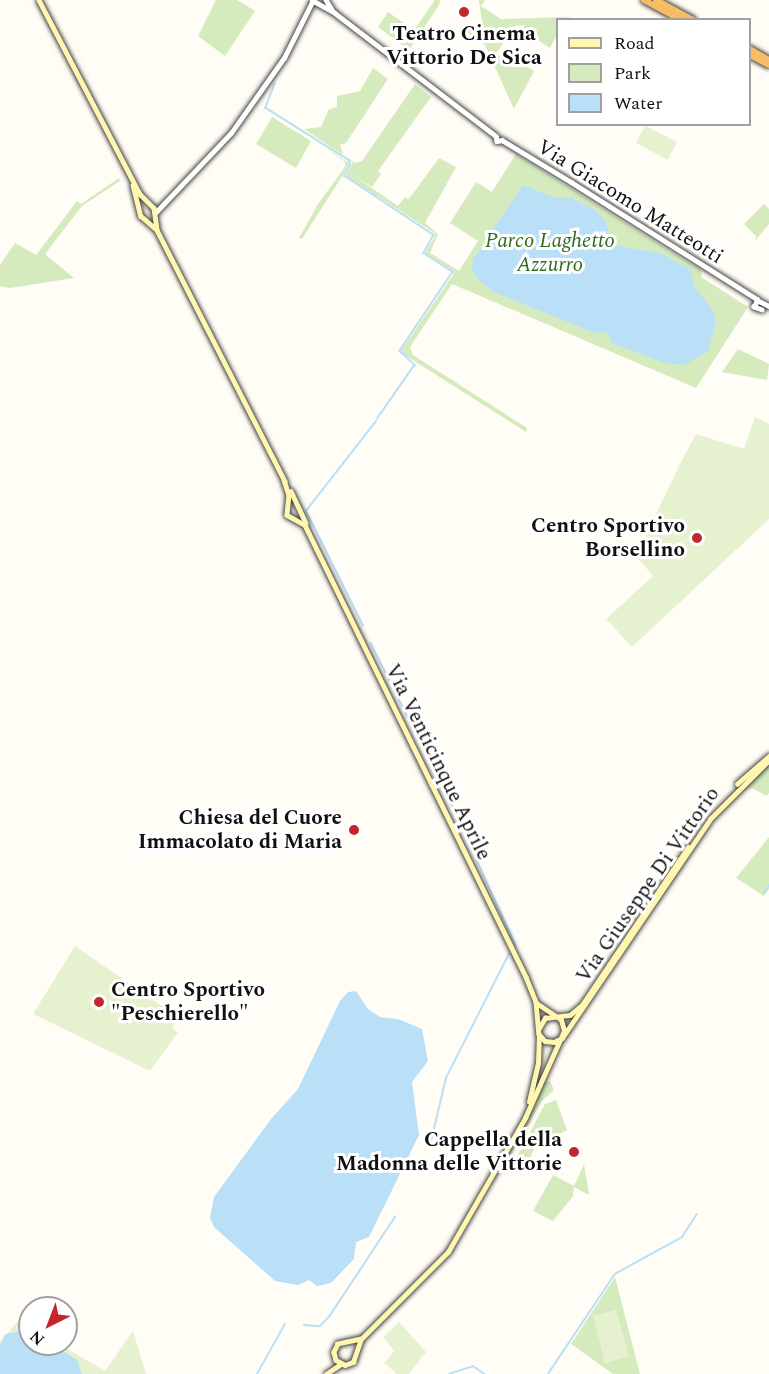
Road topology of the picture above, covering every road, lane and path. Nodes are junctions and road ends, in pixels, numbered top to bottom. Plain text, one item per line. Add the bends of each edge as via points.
1 (39, 0) edge
2 (325, 0) edge
3 (644, 0) edge
4 (656, 0) edge
5 (312, 1) edge
6 (45, 3) edge
7 (319, 6) junction
8 (335, 13) junction
9 (307, 18) junction
10 (677, 18) edge
11 (689, 18) edge
12 (751, 50) edge
13 (751, 56) edge
14 (769, 60) edge
15 (769, 66) edge
16 (130, 177) junction
17 (163, 202) junction
18 (148, 205) junction
19 (141, 208) junction
20 (154, 215) junction
21 (147, 220) junction
22 (157, 230) junction
23 (741, 291) junction
24 (757, 299) junction
25 (767, 304) edge
26 (754, 305) junction
27 (762, 310) junction
28 (769, 312) edge
29 (284, 480) junction
30 (289, 505) junction
31 (298, 505) junction
32 (301, 512) junction
33 (294, 519) junction
34 (310, 537) junction
35 (769, 758) edge
36 (536, 1002) junction
37 (553, 1017) junction
38 (538, 1030) junction
39 (562, 1037) junction
40 (525, 1118) junction
41 (362, 1339) junction
42 (352, 1343) junction
43 (356, 1348) junction
44 (335, 1359) junction
45 (341, 1364) junction
46 (326, 1374) edge

1 - 6 main road
2 - 7 street
2 - 8 street, Via Giacomo Matteotti
3 - 10 highway
4 - 11 highway
5 - 7 street, Via Giacomo Matteotti
5 - 9 street
6 - 16 main road
7 - 8 street, Via Giacomo Matteotti
7 - 9 street
8 - 23 street, Via Giacomo Matteotti via 496,136 497,141 502,140
9 - 17 street via 231,133
12 - 14 highway
13 - 15 highway
16 - 18 main road
16 - 19 main road
17 - 18 street
17 - 20 street
18 - 19 main road
18 - 20 main road
19 - 21 main road via 141,216
20 - 21 main road
20 - 22 main road
21 - 22 main road
22 - 29 main road
23 - 24 street, Via Giacomo Matteotti
23 - 26 street, Via Giacomo Matteotti
24 - 25 street, Via Giacomo Matteotti
24 - 26 street
25 - 27 street
26 - 27 street, Via Giacomo Matteotti
27 - 28 street, Via Giacomo Matteotti
29 - 30 main road
29 - 31 main road
30 - 31 main road
30 - 33 main road via 286,514
31 - 32 main road
32 - 33 main road
32 - 34 main road, Via Venticinque Aprile
33 - 34 main road, Via Venticinque Aprile via 303,522
34 - 36 main road, Via Venticinque Aprile
35 - 37 main road, Via Giuseppe Di Vittorio via 749,772 709,816 582,1005 570,1015
35 - 39 main road, Via Giuseppe Di Vittorio via 710,819
36 - 37 main road, Via Venticinque Aprile
36 - 38 main road, Via Venticinque Aprile
37 - 38 main road via 543,1020
37 - 39 main road via 563,1023
38 - 39 main road via 548,1042
38 - 40 main road, Via Venticinque Aprile via 537,1072
39 - 40 main road, Via Giuseppe Di Vittorio
40 - 41 main road via 448,1251
41 - 42 main road
41 - 43 main road
42 - 43 main road
42 - 44 main road via 338,1344
43 - 45 main road via 353,1362
44 - 45 main road
44 - 46 main road
45 - 46 main road

